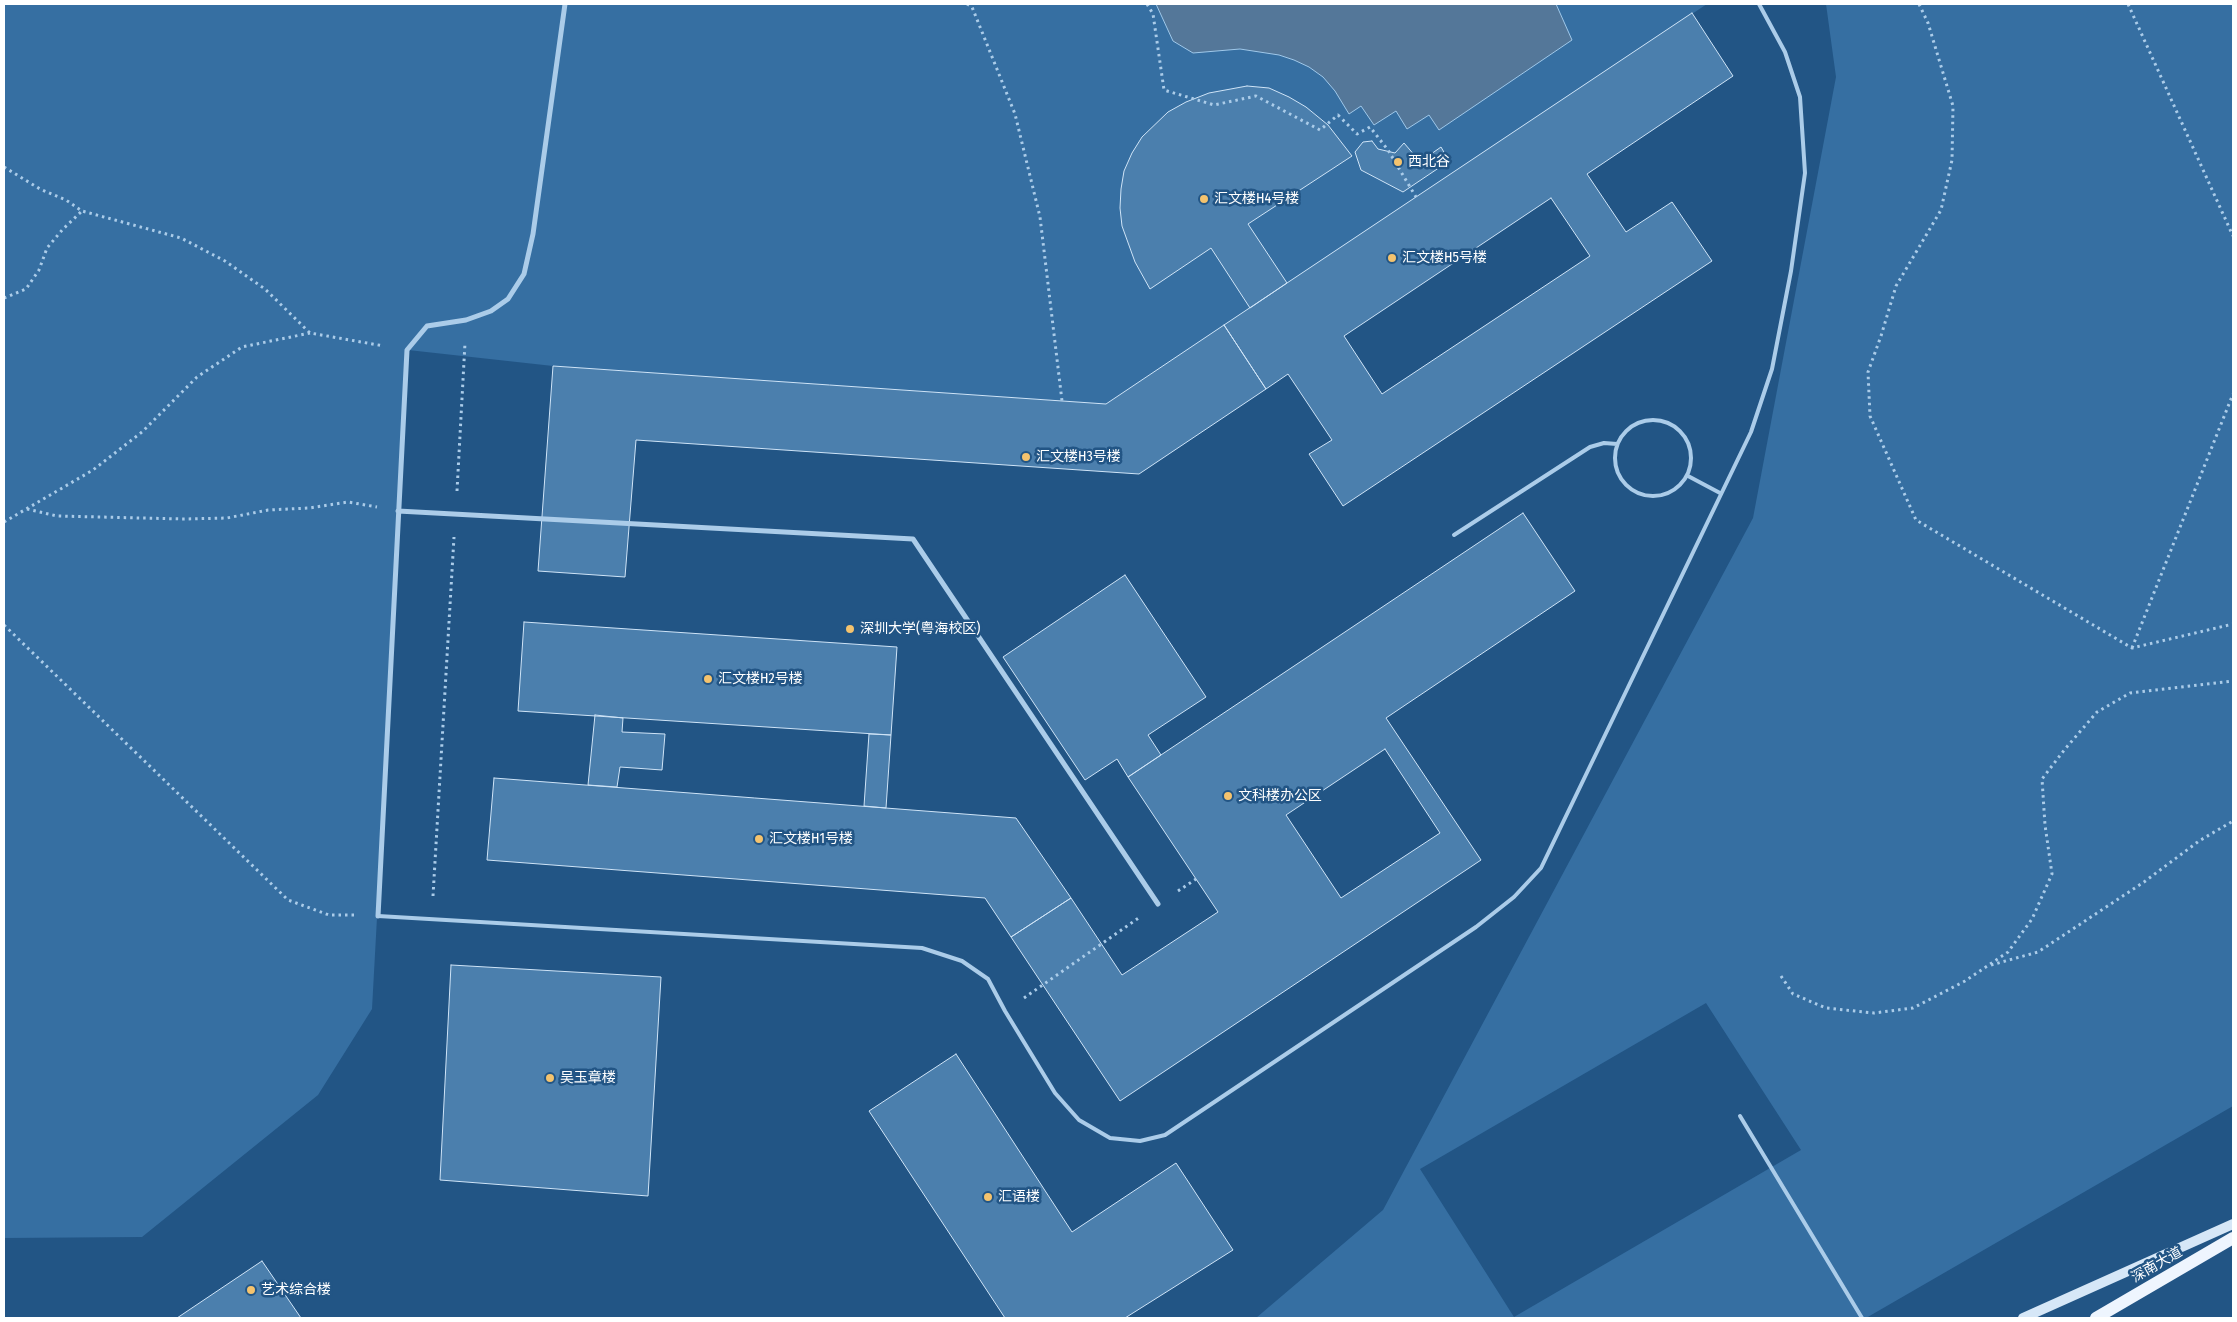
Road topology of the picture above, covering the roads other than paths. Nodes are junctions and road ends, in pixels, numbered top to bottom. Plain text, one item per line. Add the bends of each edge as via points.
1 (565, 4) edge
2 (1759, 4) edge
3 (1617, 444) junction
4 (1688, 476) junction
5 (1720, 493) junction
6 (398, 511) junction
7 (1454, 535) dead end
8 (1158, 904) road end
9 (378, 916) joint
10 (1740, 1116) dead end
11 (2233, 1224) edge
12 (2233, 1238) edge
13 (1862, 1318) edge
14 (2023, 1318) edge
15 (2096, 1318) edge

1 - 6 street via 533,234 524,274 508,298 491,311 466,320 427,326 407,350
2 - 5 lane via 1785,52 1800,97 1805,173 1791,272 1772,369 1751,432
3 - 4 lane via 1616,470 1622,481 1637,493 1656,497 1669,494
3 - 4 lane via 1633,425 1658,420 1670,423 1688,440 1691,452
3 - 7 lane via 1590,446
4 - 5 lane
5 - 9 lane via 1541,868 1514,897 1476,927 1165,1135 1140,1142 1110,1138 1079,1120 1055,1092 988,979 962,961 922,948
6 - 8 street via 913,539
6 - 9 street
10 - 13 lane
11 - 14 main road
12 - 15 main road, 深南大道

